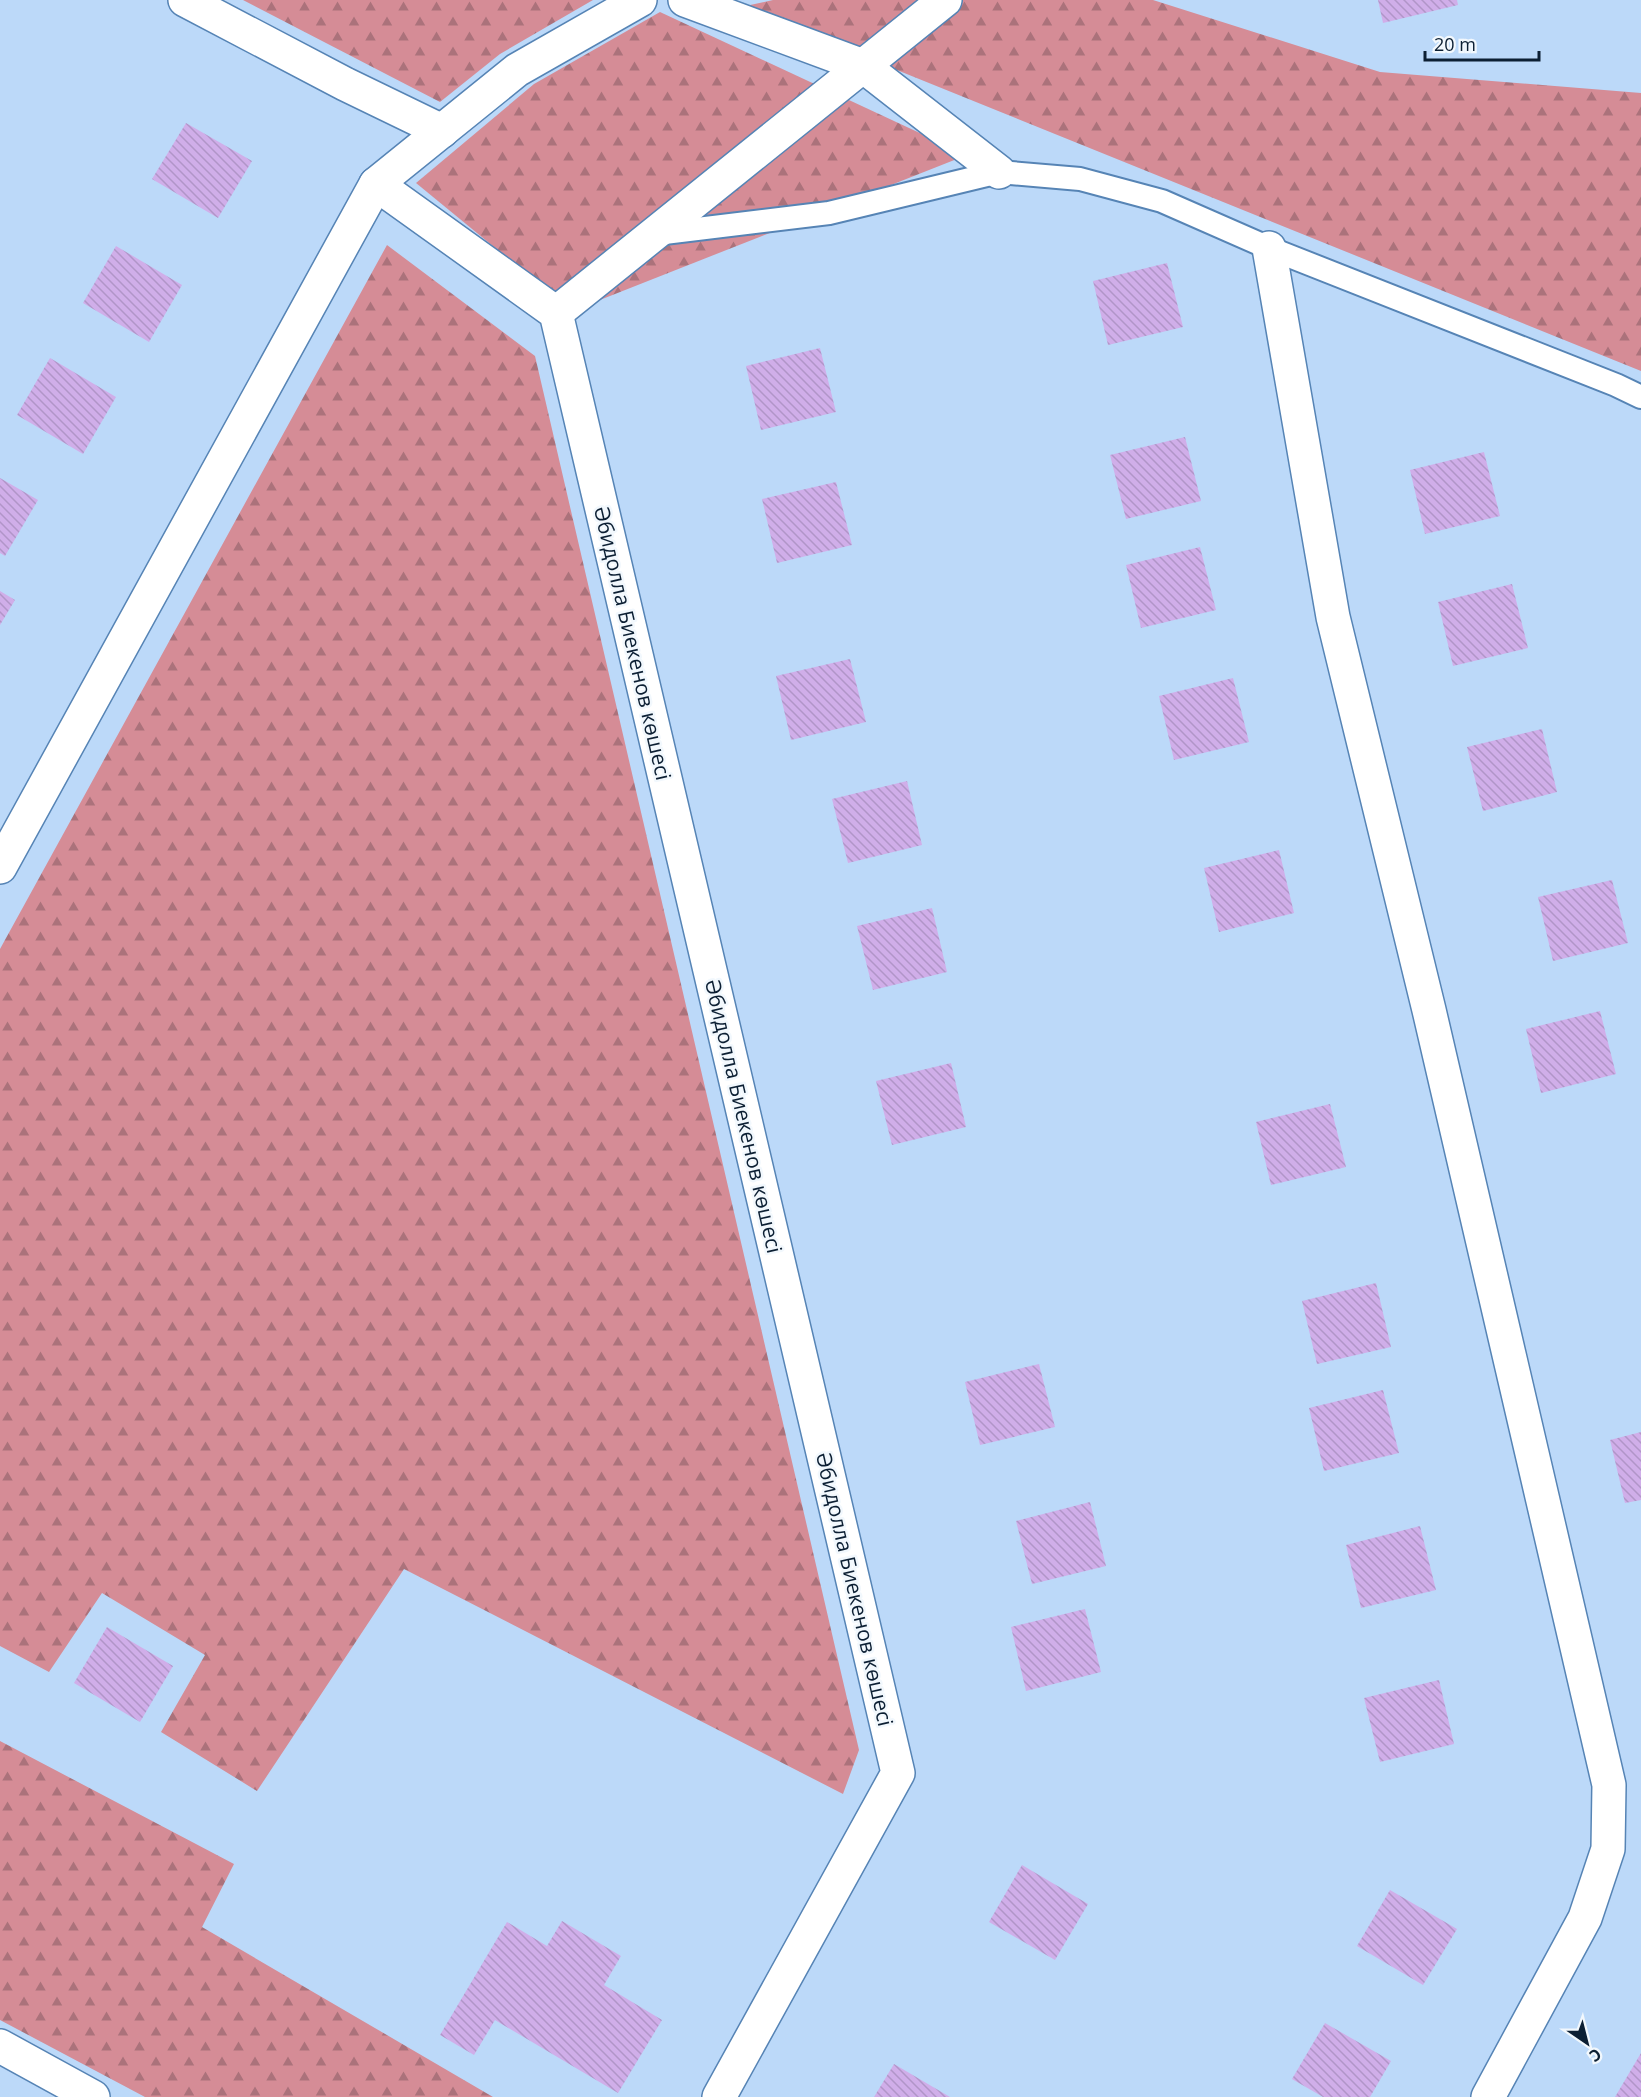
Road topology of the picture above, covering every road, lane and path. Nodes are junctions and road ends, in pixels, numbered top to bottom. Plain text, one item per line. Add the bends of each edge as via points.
1 (185, 0) edge
2 (640, 0) edge
3 (685, 0) edge
4 (945, 0) edge
5 (862, 66) junction
6 (442, 130) junction
7 (999, 172) junction
8 (376, 184) junction
9 (652, 234) junction
10 (1269, 248) junction
11 (556, 313) junction
12 (1641, 398) edge
13 (0, 867) edge
14 (0, 2046) edge
15 (93, 2097) edge
16 (719, 2097) edge
17 (1488, 2097) edge

1 - 6 street
2 - 6 street via 517,70
3 - 5 street
4 - 5 street
5 - 7 street
5 - 9 street
6 - 8 street
7 - 9 lane via 829,213
7 - 10 lane via 1080,179 1162,201
8 - 11 street
8 - 13 street
9 - 11 street
10 - 12 lane
10 - 17 street via 1333,617 1429,1010 1609,1785 1608,1849 1585,1918
11 - 16 street, Әбидолла Биекенов көшесі via 898,1773
14 - 15 street

